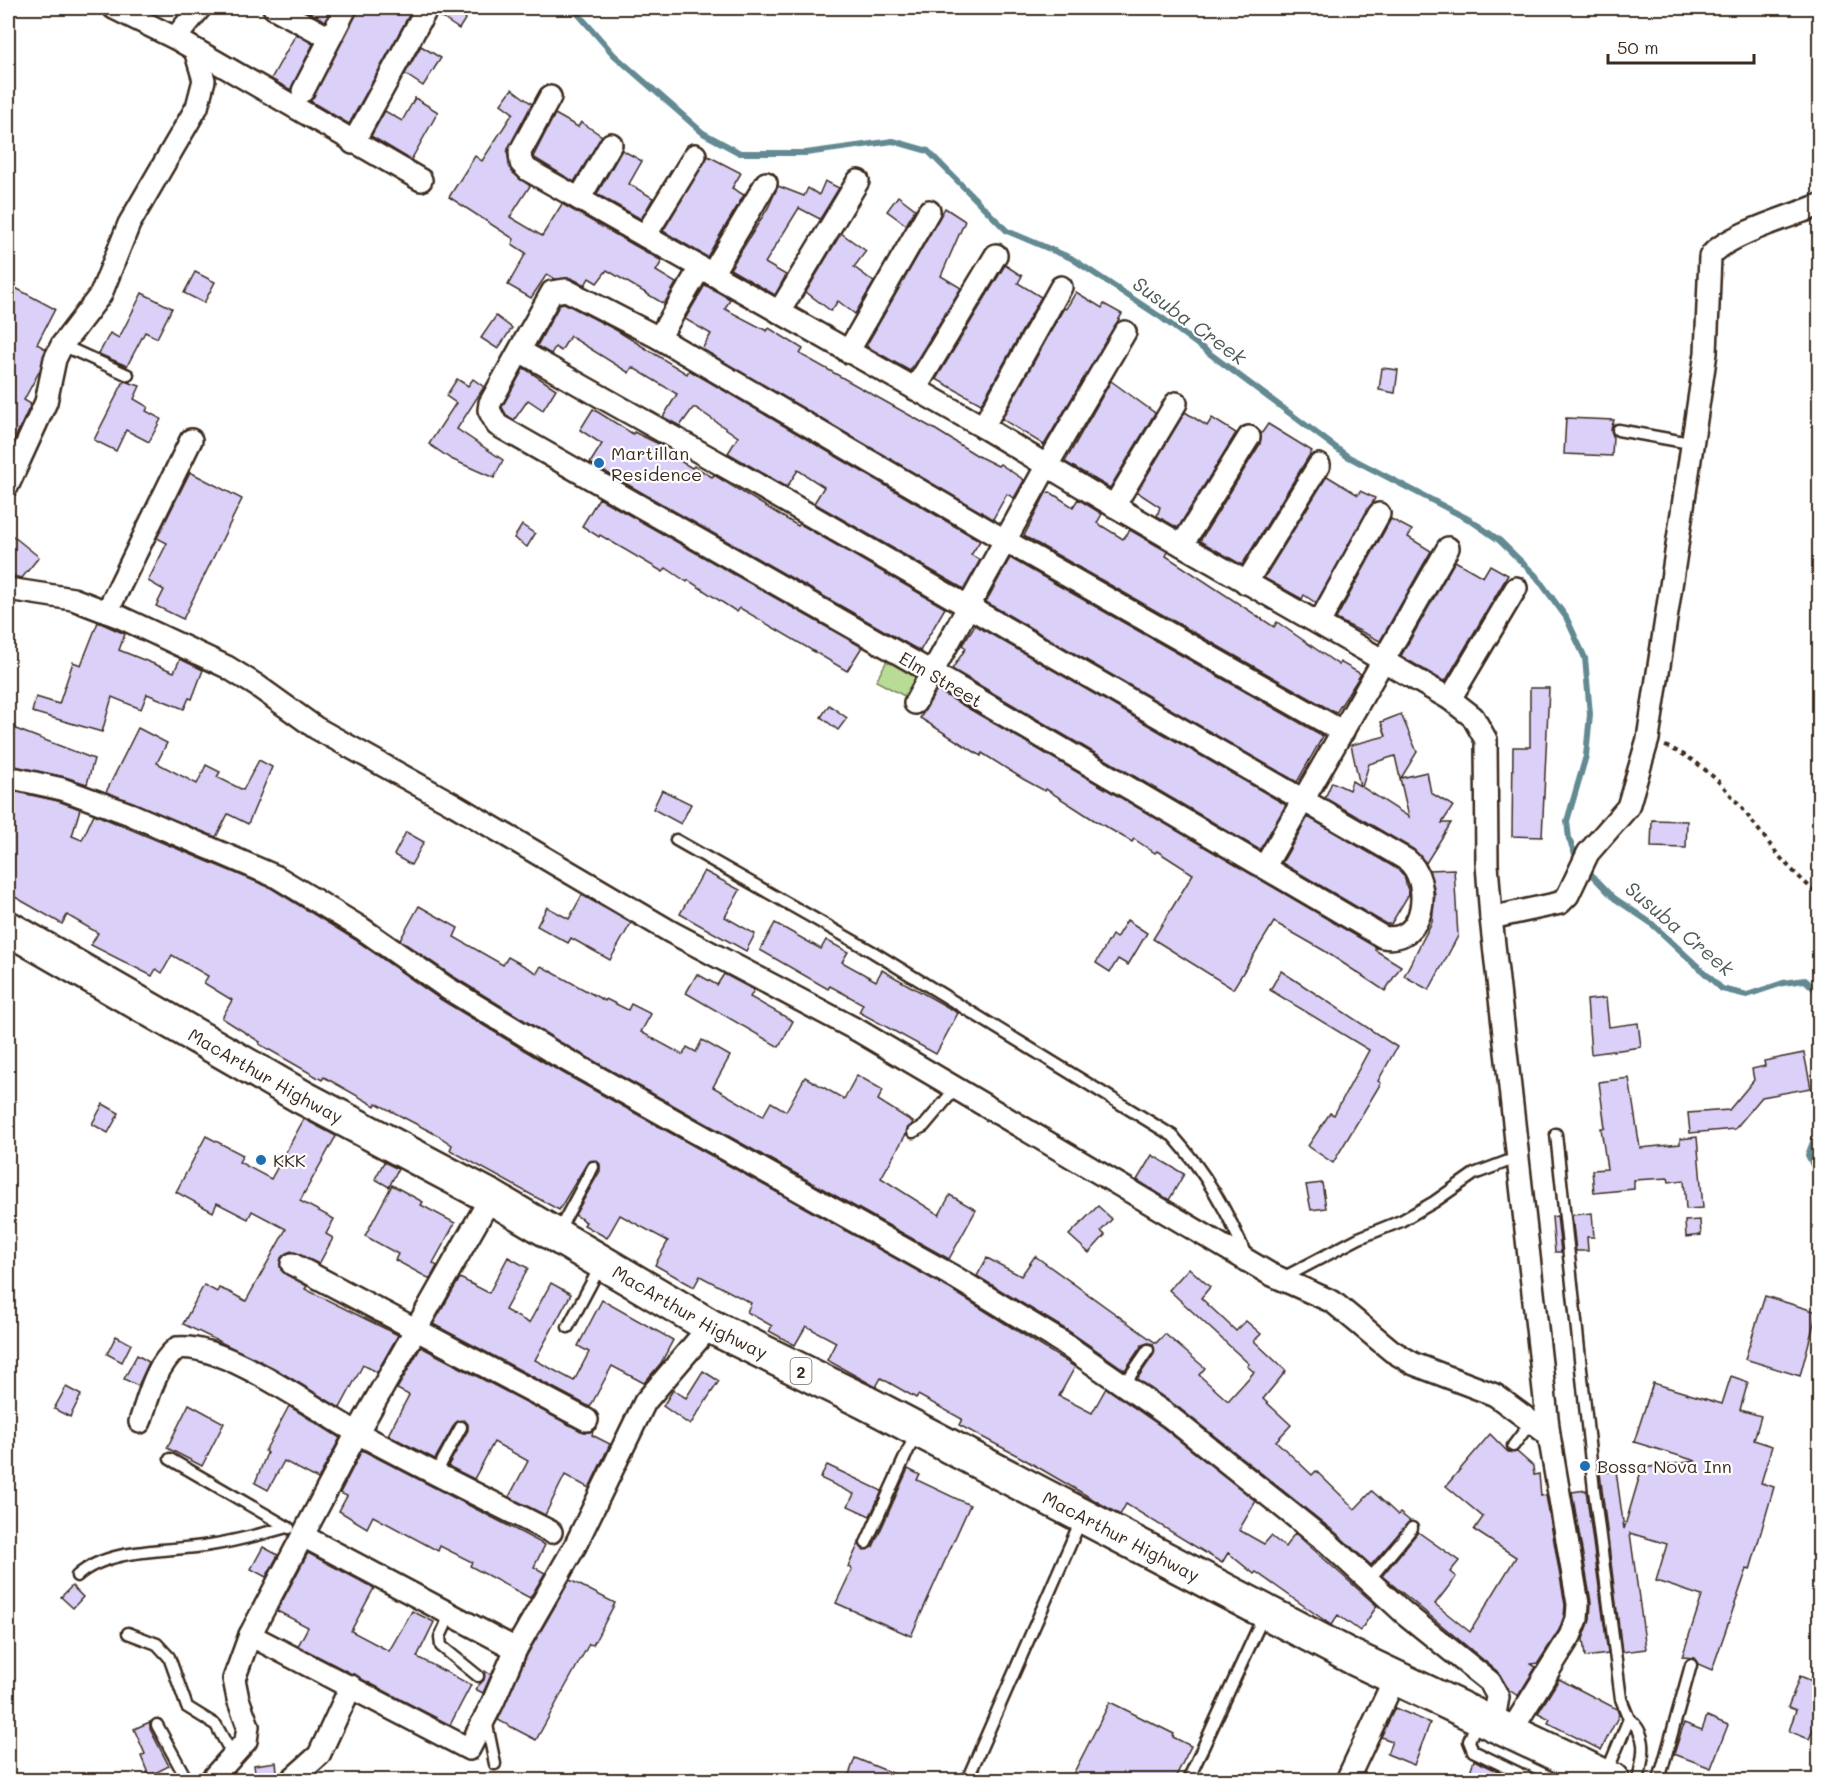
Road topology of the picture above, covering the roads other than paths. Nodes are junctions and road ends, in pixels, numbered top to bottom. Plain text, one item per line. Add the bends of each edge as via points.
1 (114, 8) edge
2 (200, 8) edge
3 (274, 8) edge
4 (346, 8) edge
5 (427, 8) edge
6 (175, 38) junction
7 (330, 39) junction
8 (195, 50) junction
9 (303, 91) dead end
10 (550, 97) dead end
11 (353, 143) junction
12 (611, 144) dead end
13 (694, 154) dead end
14 (421, 180) dead end
15 (858, 181) dead end
16 (766, 183) dead end
17 (579, 199) junction
18 (1820, 205) edge
19 (929, 211) dead end
20 (645, 236) junction
21 (996, 255) dead end
22 (706, 271) junction
23 (1061, 288) dead end
24 (779, 312) junction
25 (1125, 332) dead end
26 (659, 338) junction
27 (62, 345) junction
28 (520, 351) junction
29 (848, 352) junction
30 (128, 375) dead end
31 (915, 389) junction
32 (1176, 403) dead end
33 (983, 427) junction
34 (1618, 430) dead end
35 (1249, 437) dead end
36 (191, 440) dead end
37 (1690, 443) junction
38 (1319, 465) dead end
39 (1046, 467) junction
40 (8, 485) edge
41 (1114, 506) junction
42 (1379, 514) dead end
43 (1006, 541) junction
44 (1182, 545) junction
45 (1448, 548) dead end
46 (1246, 583) junction
47 (1516, 588) dead end
48 (8, 589) edge
49 (969, 608) junction
50 (107, 612) junction
51 (1319, 623) junction
52 (1384, 663) junction
53 (933, 674) junction
54 (1450, 699) junction
55 (915, 703) dead end
56 (1343, 732) junction
57 (8, 777) edge
58 (1303, 800) junction
59 (676, 840) dead end
60 (1265, 866) junction
61 (1491, 918) junction
62 (8, 928) edge
63 (956, 1088) junction
64 (913, 1132) dead end
65 (1556, 1134) dead end
66 (1519, 1157) junction
67 (592, 1167) dead end
68 (491, 1197) junction
69 (557, 1235) junction
70 (1249, 1261) junction
71 (602, 1262) junction
72 (292, 1264) dead end
73 (1281, 1279) junction
74 (710, 1326) junction
75 (568, 1327) dead end
76 (415, 1331) junction
77 (1148, 1350) dead end
78 (1124, 1385) junction
79 (587, 1420) dead end
80 (140, 1422) dead end
81 (1531, 1422) junction
82 (461, 1427) dead end
83 (918, 1430) junction
84 (357, 1432) junction
85 (1549, 1435) junction
86 (1514, 1446) dead end
87 (170, 1459) dead end
88 (436, 1473) junction
89 (1082, 1517) junction
90 (1412, 1528) dead end
91 (295, 1532) junction
92 (551, 1532) dead end
93 (866, 1543) dead end
94 (77, 1576) dead end
95 (1368, 1581) junction
96 (1266, 1612) junction
97 (452, 1613) junction
98 (128, 1633) dead end
99 (249, 1635) junction
100 (516, 1649) junction
101 (1690, 1665) dead end
102 (478, 1676) dead end
103 (1395, 1678) junction
104 (351, 1686) junction
105 (486, 1717) junction
106 (1629, 1719) junction
107 (157, 1725) dead end
108 (1494, 1726) junction
109 (233, 1756) junction
110 (495, 1764) dead end
111 (1608, 1779) edge
112 (187, 1780) edge
113 (211, 1780) edge
114 (291, 1780) edge
115 (967, 1780) edge
116 (1188, 1780) edge
117 (1347, 1780) edge
118 (1533, 1780) edge
119 (1638, 1780) edge
120 (1659, 1780) edge

1 - 6 street
2 - 6 street
3 - 7 street
4 - 7 street
5 - 11 street
6 - 8 street
7 - 9 street
8 - 11 street
8 - 27 street via 204,80 197,107 129,224 100,294
10 - 17 street via 520,153 521,163
11 - 14 street
12 - 17 street
13 - 20 street
15 - 24 street
16 - 22 street
17 - 20 street
18 - 37 street via 1729,241 1710,256 1706,353
19 - 29 street
20 - 22 street
21 - 31 street
22 - 24 street
22 - 26 street
23 - 33 street
24 - 29 street
25 - 39 street
26 - 28 street via 559,289 552,292
26 - 43 street
27 - 30 lane
27 - 40 street via 46,402
28 - 49 street
28 - 53 street, Elm Street via 490,403 489,410 497,425
29 - 31 street
31 - 33 street
32 - 41 street
33 - 39 street
34 - 37 lane
35 - 44 street
36 - 50 street
37 - 61 street via 1647,739 1628,807 1588,853 1568,895 1560,903
38 - 46 street
39 - 41 street
39 - 43 street
41 - 44 street
42 - 51 street
43 - 49 street
43 - 56 street
44 - 46 street
45 - 52 street
46 - 51 street
47 - 54 street
48 - 50 street via 73,599
49 - 53 street
49 - 58 street
50 - 63 street via 226,668 316,728 671,932 859,1031
51 - 52 street
52 - 54 street
52 - 56 street
53 - 55 street
53 - 60 street, Elm Street
54 - 61 street via 1473,717 1486,740
56 - 58 street
57 - 78 street via 62,789 277,877 554,1053 956,1278
58 - 60 street
58 - 60 street, Elm Street via 1415,866 1420,915 1404,937 1383,937
59 - 70 lane via 873,952 1173,1136 1220,1200
61 - 66 street
62 - 68 highway, MacArthur Highway / 2 via 302,1097
63 - 64 lane via 924,1126
63 - 70 street
65 - 106 lane via 1594,1490 1621,1699
66 - 73 lane via 1474,1174 1401,1221
66 - 85 street
67 - 69 lane
68 - 69 highway, MacArthur Highway / 2
68 - 76 street
69 - 71 highway, MacArthur Highway / 2
70 - 73 street
71 - 74 highway, MacArthur Highway / 2
71 - 75 lane
72 - 76 street
73 - 81 street via 1333,1302 1392,1351 1414,1364 1495,1395
74 - 83 highway, MacArthur Highway / 2
74 - 100 street via 645,1402 579,1537
76 - 79 street
76 - 84 street
77 - 78 lane
78 - 95 street via 1319,1536
80 - 84 street via 162,1364 177,1348 187,1347 244,1367
81 - 85 street
81 - 86 lane
82 - 88 lane
83 - 89 highway, MacArthur Highway / 2
83 - 93 lane
84 - 88 street
84 - 91 street
85 - 108 street via 1578,1612 1570,1636
87 - 91 lane
88 - 92 street
89 - 96 highway, MacArthur Highway / 2
89 - 115 lane
90 - 95 lane
91 - 94 lane via 120,1556 92,1565
91 - 97 street
91 - 99 street
95 - 108 street via 1490,1682 1498,1697
96 - 103 highway, MacArthur Highway / 2
96 - 116 lane
97 - 100 street
97 - 102 lane via 440,1637 441,1646
98 - 109 lane via 157,1644 169,1657 187,1707 216,1725
99 - 104 street
99 - 109 street via 234,1679 249,1732
100 - 105 street
101 - 120 lane
103 - 108 highway, MacArthur Highway / 2
103 - 117 street
104 - 105 street via 469,1749
104 - 114 street via 319,1755
105 - 110 lane
106 - 111 lane
106 - 119 lane via 1643,1739 1645,1750
107 - 112 lane
108 - 111 highway, MacArthur Highway / 2
108 - 118 lane via 1469,1741 1473,1751
109 - 113 street

